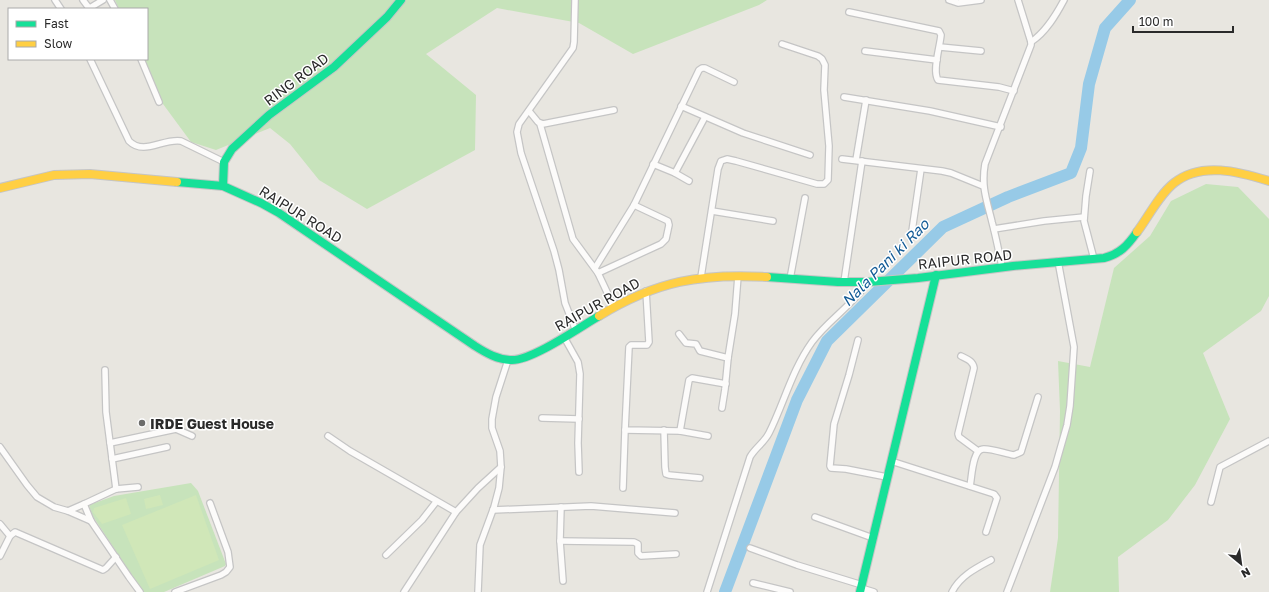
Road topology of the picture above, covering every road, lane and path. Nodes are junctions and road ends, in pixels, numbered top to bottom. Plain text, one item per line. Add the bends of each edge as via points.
1 (103, 0) edge
2 (401, 0) edge
3 (575, 0) edge
4 (949, 0) edge
5 (981, 0) edge
6 (1018, 0) edge
7 (1064, 0) edge
8 (91, 8) edge
9 (849, 12) dead end
10 (1032, 42) junction
11 (782, 44) dead end
12 (940, 47) junction
13 (865, 51) dead end
14 (981, 51) dead end
15 (90, 60) edge
16 (141, 60) edge
17 (937, 60) junction
18 (734, 82) dead end
19 (1014, 91) junction
20 (844, 97) dead end
21 (866, 100) junction
22 (159, 102) dead end
23 (681, 106) junction
24 (614, 110) dead end
25 (529, 111) junction
26 (705, 117) junction
27 (540, 124) junction
28 (1001, 127) junction
29 (810, 155) dead end
30 (842, 159) dead end
31 (856, 160) junction
32 (862, 161) junction
33 (224, 162) junction
34 (652, 164) junction
35 (921, 169) junction
36 (1090, 171) dead end
37 (675, 173) junction
38 (689, 181) dead end
39 (1269, 181) edge
40 (223, 186) junction
41 (983, 186) junction
42 (0, 188) edge
43 (805, 198) dead end
44 (634, 205) junction
45 (712, 211) junction
46 (1084, 217) junction
47 (774, 221) dead end
48 (994, 229) junction
49 (911, 238) dead end
50 (1094, 259) junction
51 (1058, 261) junction
52 (1002, 267) junction
53 (597, 270) junction
54 (936, 275) junction
55 (738, 276) junction
56 (701, 277) junction
57 (790, 279) junction
58 (844, 282) junction
59 (871, 282) junction
60 (646, 291) junction
61 (614, 307) junction
62 (576, 330) junction
63 (679, 334) dead end
64 (564, 337) junction
65 (858, 340) dead end
66 (961, 356) dead end
67 (728, 358) junction
68 (508, 360) junction
69 (105, 370) dead end
70 (726, 384) junction
71 (1038, 397) dead end
72 (722, 408) dead end
73 (542, 418) dead end
74 (579, 419) junction
75 (625, 430) junction
76 (664, 430) junction
77 (680, 431) junction
78 (192, 436) dead end
79 (328, 436) dead end
80 (708, 436) dead end
81 (1269, 441) edge
82 (110, 443) junction
83 (0, 447) edge
84 (167, 447) dead end
85 (978, 451) junction
86 (112, 459) junction
87 (891, 461) junction
88 (501, 466) junction
89 (579, 472) dead end
90 (887, 477) junction
91 (700, 478) dead end
92 (970, 486) junction
93 (138, 487) dead end
94 (623, 488) dead end
95 (116, 489) junction
96 (210, 502) dead end
97 (436, 502) junction
98 (1211, 502) dead end
99 (84, 504) junction
100 (561, 507) junction
101 (493, 510) junction
102 (68, 511) junction
103 (456, 512) junction
104 (675, 513) dead end
105 (815, 517) dead end
106 (91, 521) junction
107 (0, 524) edge
108 (986, 532) dead end
109 (10, 536) junction
110 (873, 538) junction
111 (560, 541) junction
112 (750, 548) dead end
113 (676, 554) dead end
114 (386, 555) dead end
115 (0, 556) edge
116 (116, 557) junction
117 (991, 560) dead end
118 (564, 582) dead end
119 (753, 583) dead end
120 (861, 588) edge
121 (140, 592) edge
122 (175, 592) edge
123 (404, 592) edge
124 (478, 592) edge
125 (708, 592) edge
126 (790, 592) edge
127 (874, 592) edge
128 (952, 592) edge
129 (1007, 592) edge

1 - 8 street
2 - 33 main road, RING ROAD via 387,17 334,67 256,126 232,149
3 - 25 street via 572,48
4 - 5 street via 963,3
6 - 10 street
7 - 10 street via 1044,30
9 - 12 street via 936,30 941,35
10 - 19 street
11 - 45 street via 818,56 824,63 829,146 828,180 822,185 810,183 724,159 718,169
12 - 14 street
12 - 17 street
13 - 17 street
15 - 33 street via 133,145 143,148 174,140 181,141
16 - 22 street
17 - 19 street via 938,80
18 - 23 street via 702,68
19 - 28 street
20 - 21 street
21 - 28 street
21 - 31 street
23 - 26 street
23 - 34 street
24 - 27 street
25 - 27 street
25 - 62 street via 519,124 517,139 554,250 564,303
26 - 29 street
26 - 37 street
27 - 53 street via 571,234 577,246
28 - 41 street via 985,164
30 - 31 street
31 - 32 street
32 - 35 street
32 - 58 street
33 - 40 main road
34 - 37 street
34 - 44 street
35 - 41 street via 951,173
35 - 49 street
36 - 46 street
37 - 38 street
39 - 50 main road, RAIPUR ROAD via 1224,171 1185,176 1166,191 1126,248 1114,256
40 - 42 main road, RAIPUR ROAD via 90,174 54,175
40 - 68 main road, RAIPUR ROAD via 279,213 464,339 492,355
41 - 48 street
43 - 57 street
44 - 53 street
44 - 53 street via 666,220 669,225 667,238 661,244
45 - 47 street
45 - 56 street
46 - 48 street
46 - 50 street
48 - 52 street
50 - 51 main road, RAIPUR ROAD
51 - 52 main road, RAIPUR ROAD
51 - 129 street via 1074,347 1069,413 1055,467
52 - 54 main road, RAIPUR ROAD
53 - 61 street
54 - 59 main road, RAIPUR ROAD
54 - 87 main road
55 - 56 main road, RAIPUR ROAD
55 - 57 main road, RAIPUR ROAD
55 - 67 street
56 - 60 main road, RAIPUR ROAD
57 - 58 main road, RAIPUR ROAD
58 - 59 main road, RAIPUR ROAD
59 - 125 street via 808,348 770,432 750,457
60 - 61 main road, RAIPUR ROAD
60 - 75 street via 649,342 647,345 629,347
61 - 62 main road, RAIPUR ROAD
62 - 64 main road, RAIPUR ROAD
63 - 67 street via 686,343 697,345 700,351
64 - 68 main road, RAIPUR ROAD via 520,359
64 - 74 street via 578,362
65 - 90 street via 834,424 830,466
66 - 85 street via 971,361 974,368 958,434
67 - 70 street
68 - 88 street via 492,419
69 - 82 street
70 - 72 street
70 - 77 street via 690,379
71 - 85 street via 1019,454 984,448
73 - 74 street
74 - 89 street
75 - 76 street
75 - 94 street
76 - 77 street
76 - 91 street via 666,474
77 - 80 street
78 - 82 street via 176,429
79 - 97 street
81 - 98 street via 1220,467
82 - 86 street
83 - 102 street via 37,497 54,507
84 - 86 street
85 - 92 street via 975,455
86 - 95 street
87 - 90 main road
87 - 92 street
88 - 101 street
88 - 103 street
90 - 110 main road
92 - 108 street via 996,496
93 - 95 street
95 - 99 street
96 - 122 street via 228,552 230,567 221,575
97 - 103 street
97 - 114 street via 422,520
99 - 102 street
99 - 106 street
100 - 101 street
100 - 104 street via 606,506
100 - 111 street
101 - 124 street via 480,545
102 - 106 street
103 - 123 street
105 - 110 street
106 - 116 street
107 - 109 street
109 - 115 street
109 - 116 street via 18,533 103,570
110 - 120 main road
111 - 113 street via 634,542 638,544 638,553 641,556
111 - 118 street
112 - 120 street
116 - 121 street
117 - 128 street via 970,572 958,582
119 - 126 street
120 - 127 street

